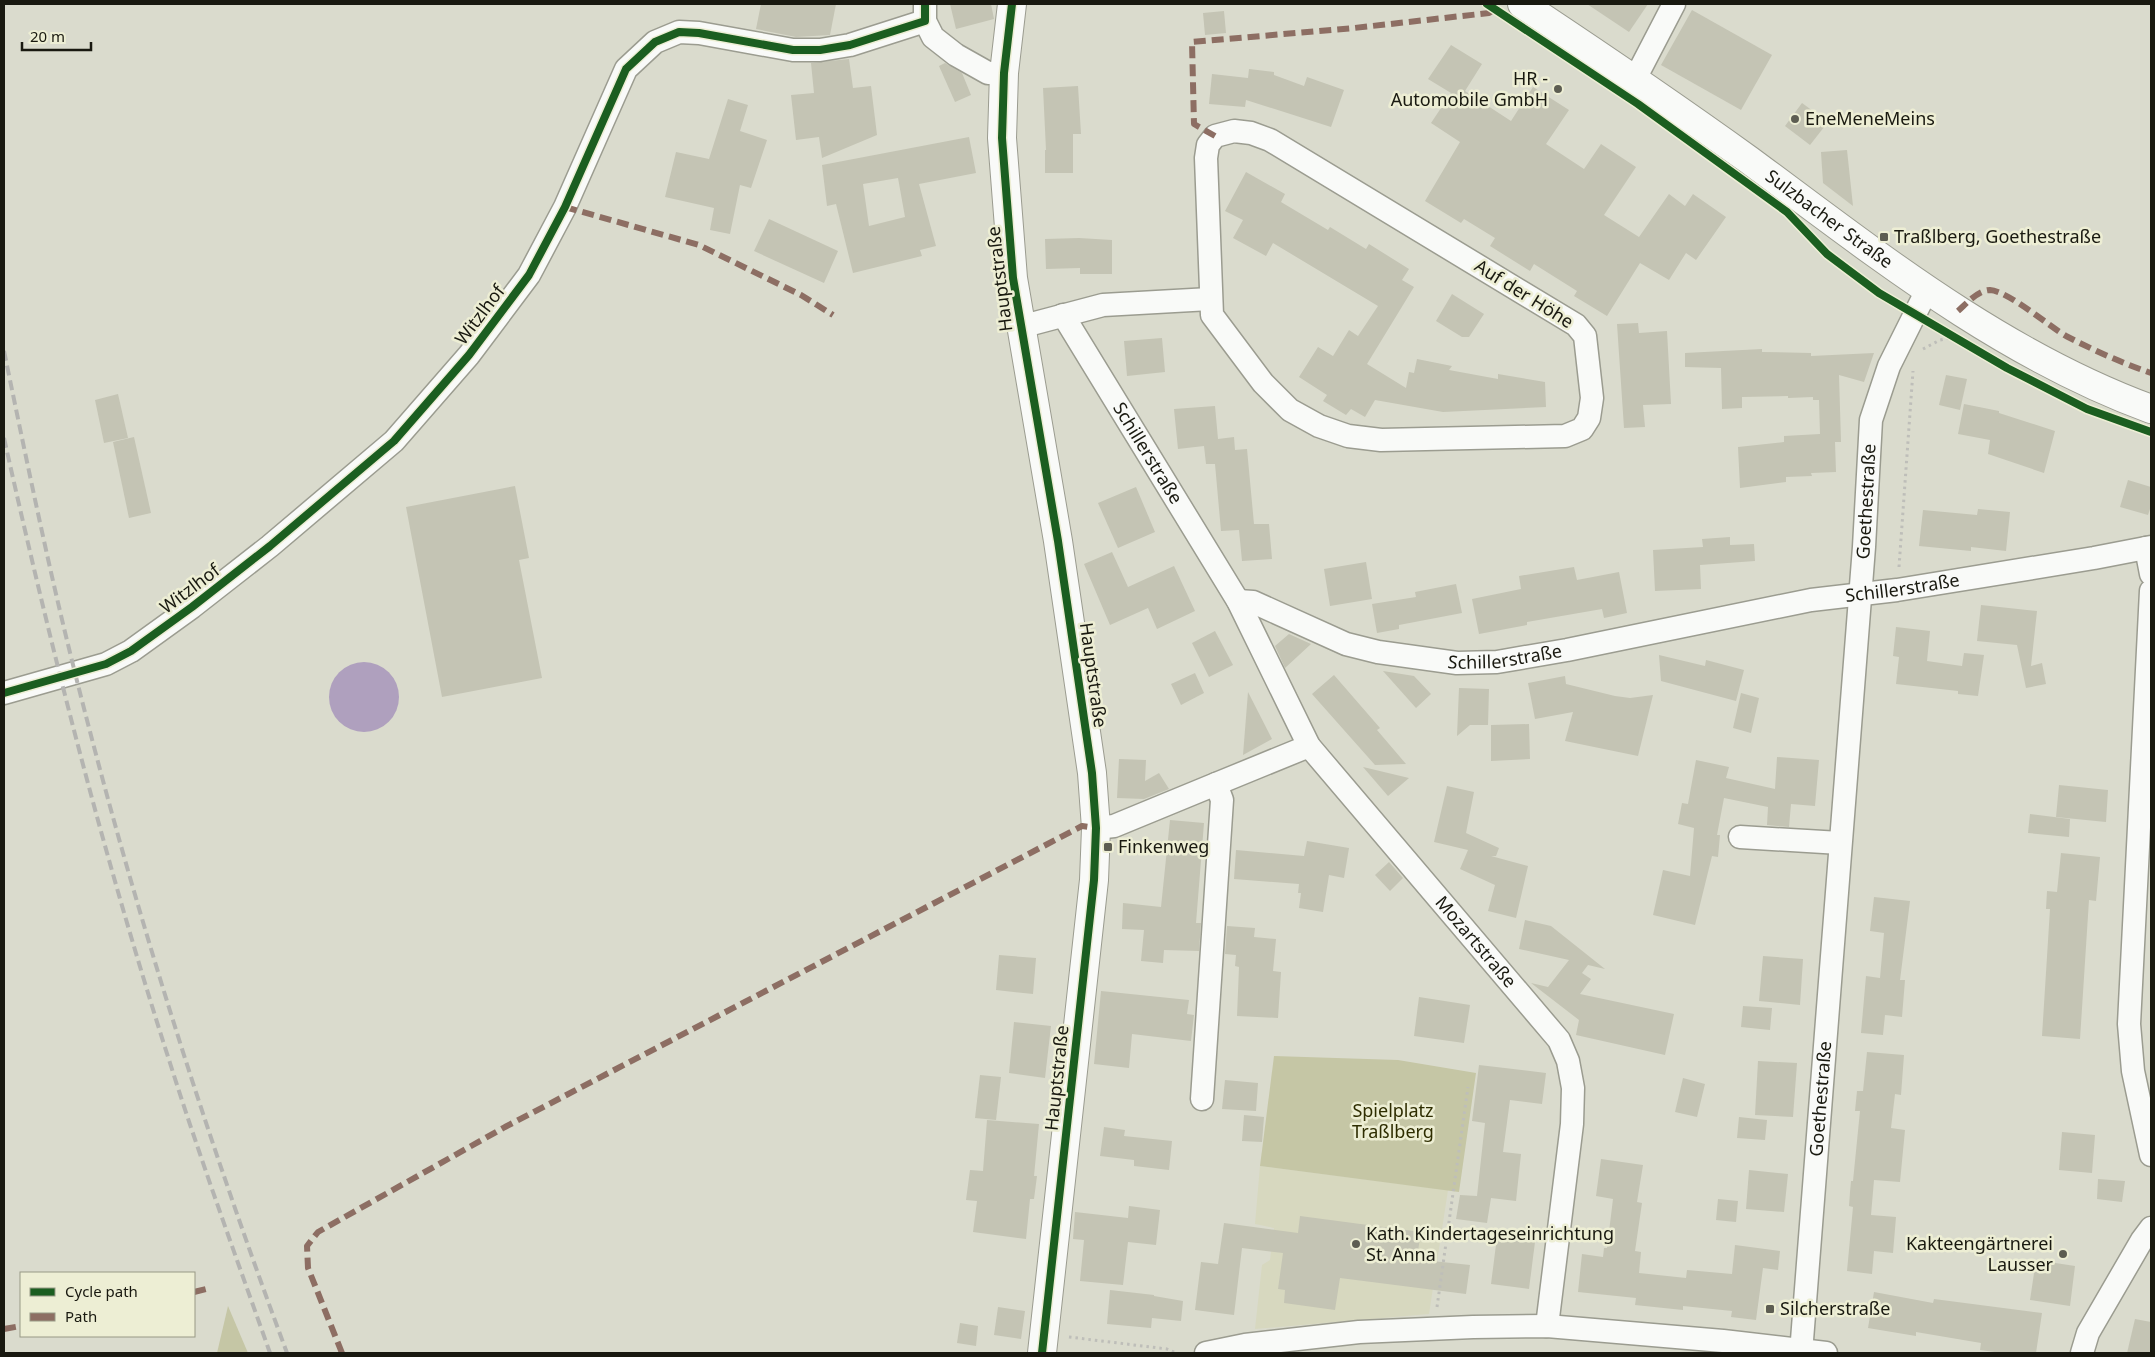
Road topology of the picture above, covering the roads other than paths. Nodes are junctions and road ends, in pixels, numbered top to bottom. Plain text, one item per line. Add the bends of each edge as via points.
1 (1012, 4) edge
2 (1522, 4) edge
3 (1674, 4) edge
4 (925, 12) edge
5 (1004, 73) junction
6 (1635, 79) junction
7 (1927, 290) junction
8 (1210, 299) junction
9 (1063, 315) junction
10 (1020, 326) junction
11 (2151, 409) edge
12 (2149, 547) edge
13 (2151, 574) edge
14 (2151, 591) edge
15 (1859, 595) junction
16 (1238, 601) junction
17 (4, 693) edge
18 (1309, 746) junction
19 (1216, 784) junction
20 (1096, 828) junction
21 (1740, 836) dead end
22 (1840, 843) junction
23 (2142, 969) edge
24 (1202, 1099) dead end
25 (2151, 1155) edge
26 (2151, 1228) edge
27 (1548, 1326) junction
28 (1043, 1344) edge
29 (1801, 1351) edge
30 (1206, 1353) edge
31 (1826, 1353) edge
32 (2082, 1353) edge

1 - 5 street, Hauptstraße
2 - 6 street, Sulzbacher Straße
3 - 6 street
4 - 5 street, Witzlhof via 933,37 956,55 988,72
4 - 17 street, Witzlhof via 850,45 820,50 793,50 679,32 655,42 626,69 565,207 529,275 469,355 394,441 270,546 131,651 106,664
5 - 10 street, Hauptstraße via 1002,138
6 - 7 street, Sulzbacher Straße
7 - 11 street, Sulzbacher Straße via 2050,364 2104,391
7 - 15 street, Goethestraße via 1889,366 1871,420
8 - 8 street, Auf der Höhe via 1212,316 1262,383 1290,410 1319,426 1348,436 1380,440 1565,436 1582,429 1589,418 1592,398 1588,350 1585,336 1576,325 1270,140 1251,133 1234,131 1215,136 1208,145
8 - 9 street via 1103,305
9 - 10 street
9 - 16 street, Schillerstraße
10 - 20 street, Hauptstraße via 1058,541 1092,773
12 - 13 street
12 - 15 street, Schillerstraße
14 - 23 street
15 - 16 street, Schillerstraße via 1811,600 1566,650 1487,662 1424,659 1370,650 1346,644 1253,602
15 - 22 street, Goethestraße
16 - 18 street, Mozartstraße
18 - 19 street
18 - 27 street, Mozartstraße via 1559,1040 1573,1088 1572,1124
19 - 20 street via 1114,826
19 - 24 street via 1222,800
20 - 28 street, Hauptstraße via 1094,880
21 - 22 street
22 - 29 street, Goethestraße
23 - 25 street via 2129,1024 2133,1071
26 - 32 street via 2088,1333
27 - 29 street
27 - 30 street via 1359,1332 1245,1345
29 - 31 street

